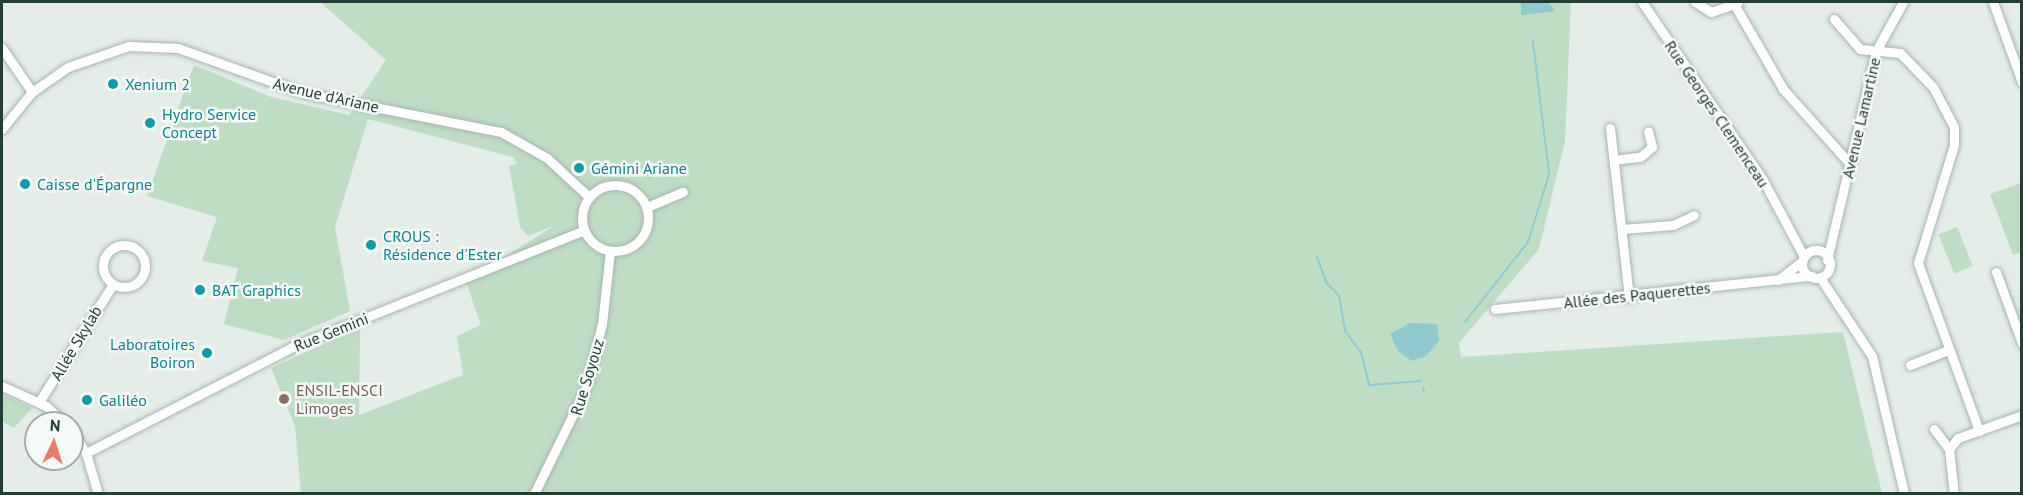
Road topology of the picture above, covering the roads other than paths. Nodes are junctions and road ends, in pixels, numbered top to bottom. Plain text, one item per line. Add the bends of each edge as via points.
1 (1641, 2) edge
2 (1695, 2) edge
3 (1904, 2) edge
4 (1993, 2) edge
5 (1736, 3) edge
6 (1834, 19) dead end
7 (2, 48) edge
8 (1876, 51) junction
9 (2022, 82) edge
10 (32, 92) junction
11 (1610, 128) dead end
12 (2, 129) edge
13 (1648, 131) dead end
14 (1614, 160) junction
15 (1851, 165) junction
16 (683, 192) dead end
17 (589, 197) junction
18 (647, 207) junction
19 (1694, 215) dead end
20 (1792, 227) junction
21 (1622, 229) junction
22 (584, 230) junction
23 (1830, 240) junction
24 (1815, 248) junction
25 (609, 251) junction
26 (1803, 258) junction
27 (1827, 260) junction
28 (1996, 272) dead end
29 (1811, 276) junction
30 (1825, 277) junction
31 (1778, 280) junction
32 (113, 284) junction
33 (1629, 297) junction
34 (1495, 309) dead end
35 (2022, 343) edge
36 (1948, 350) junction
37 (1910, 365) dead end
38 (2, 386) edge
39 (39, 402) junction
40 (50, 411) edge
41 (2022, 415) edge
42 (1934, 429) dead end
43 (1979, 431) junction
44 (1949, 449) junction
45 (84, 450) edge
46 (86, 453) junction
47 (98, 494) edge
48 (534, 494) edge
49 (1904, 494) edge
50 (1954, 494) edge

1 - 20 street, Rue Georges Clemenceau
2 - 5 street via 1712,12
3 - 8 street, Avenue Lamartine
4 - 9 street
5 - 15 street via 1783,89
6 - 8 street via 1860,49
7 - 10 street
8 - 15 street, Avenue Lamartine
8 - 36 street via 1900,53 1933,87 1954,127 1954,145 1918,263
10 - 12 street, Avenue d'Ariane
10 - 17 street, Avenue d'Ariane via 99,53 129,46 178,48 304,93 501,132 548,158
11 - 14 street
13 - 14 street via 1652,147 1640,156
14 - 21 street
15 - 23 street, Avenue Lamartine
16 - 18 street
17 - 18 street via 603,187 621,185 637,192
17 - 22 street via 582,213
18 - 25 street via 648,224 641,240 627,250
19 - 21 street via 1673,225
20 - 24 street, Rue Georges Clemenceau
20 - 26 street, Rue Georges Clemenceau
21 - 33 street
22 - 25 street via 594,244
22 - 46 street, Rue Gemini via 292,347
23 - 24 street
23 - 27 street, Avenue Lamartine
24 - 26 street
24 - 27 street, Rue Georges Clemenceau
25 - 48 street, Rue Soyouz via 602,324 586,388
26 - 29 street, Rue Georges Clemenceau
26 - 31 street
27 - 30 street
28 - 35 street
29 - 30 street
29 - 31 street, Allée des Paquerettes
30 - 49 street via 1872,356
31 - 33 street, Allée des Paquerettes
32 - 32 street via 105,274 105,255 121,244 135,247 144,258 142,278 125,287
32 - 39 street, Allée Skylab
33 - 34 street, Allée des Paquerettes
36 - 37 street
36 - 43 street
38 - 39 street
39 - 40 street
41 - 43 street
42 - 44 street
43 - 44 street via 1958,438
44 - 50 street
45 - 46 street
46 - 47 street

